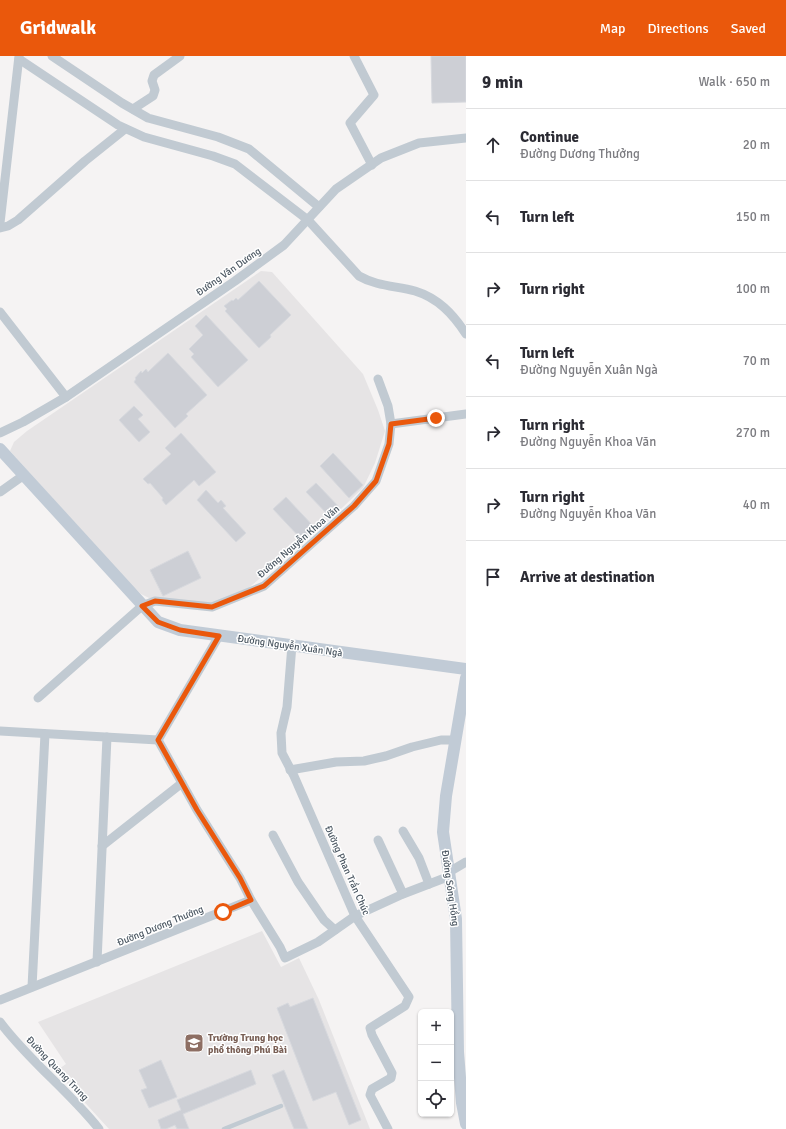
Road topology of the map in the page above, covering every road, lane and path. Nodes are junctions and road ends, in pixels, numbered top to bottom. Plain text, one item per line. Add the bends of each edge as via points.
1 (52, 56) edge
2 (180, 56) edge
3 (354, 56) edge
4 (19, 57) edge
5 (133, 109) junction
6 (125, 129) junction
7 (466, 138) edge
8 (372, 165) junction
9 (319, 207) junction
10 (308, 220) junction
11 (0, 223) edge
12 (0, 228) edge
13 (0, 312) edge
14 (466, 334) edge
15 (378, 379) dead end
16 (66, 397) junction
17 (466, 414) edge
18 (391, 424) junction
19 (0, 433) edge
20 (0, 449) edge
21 (24, 475) junction
22 (0, 492) edge
23 (142, 606) junction
24 (219, 636) junction
25 (292, 645) junction
26 (466, 668) edge
27 (466, 678) edge
28 (38, 698) dead end
29 (0, 731) edge
30 (45, 734) junction
31 (107, 737) junction
32 (158, 740) junction
33 (456, 740) junction
34 (290, 770) junction
35 (182, 783) junction
36 (403, 831) dead end
37 (273, 835) dead end
38 (378, 840) dead end
39 (102, 846) junction
40 (466, 862) edge
41 (449, 874) junction
42 (429, 884) junction
43 (403, 894) junction
44 (251, 900) junction
45 (355, 916) junction
46 (335, 930) junction
47 (97, 962) junction
48 (32, 988) junction
49 (0, 1000) edge
50 (0, 1022) edge
51 (281, 1106) dead end
52 (466, 1124) edge
53 (233, 1127) edge
54 (99, 1129) edge
55 (224, 1129) edge
56 (388, 1129) edge

1 - 5 street
2 - 5 street via 154,75 153,96
3 - 8 street via 374,95 350,123
4 - 6 street
4 - 11 street
5 - 9 street via 157,121 212,135 249,149
6 - 10 street via 144,137 228,160
6 - 12 street via 18,220
7 - 8 street, Đường Vân Dương via 419,143 381,158
8 - 9 street, Đường Vân Dương via 336,189
9 - 10 street, Đường Vân Dương
10 - 14 street via 359,276 429,297 450,311
10 - 16 street, Đường Vân Dương via 278,250
13 - 16 street
15 - 18 street, Đường Nguyễn Khoa Văn via 388,406
16 - 19 street, Đường Vân Dương
17 - 18 street
18 - 23 street, Đường Nguyễn Khoa Văn via 389,444 376,481 354,506 264,586 212,607 155,601
20 - 21 street, Đường Nguyễn Xuân Ngà
21 - 22 street
21 - 23 street, Đường Nguyễn Xuân Ngà
23 - 24 street, Đường Nguyễn Xuân Ngà via 158,622 180,630
23 - 28 street
24 - 25 street, Đường Nguyễn Xuân Ngà
24 - 32 street
25 - 26 street, Đường Nguyễn Xuân Ngà
25 - 34 street, Đường Phan Trần Chúc via 287,707 281,733 282,754
27 - 33 street, Đường Sóng Hồng
29 - 30 street
30 - 31 street
30 - 48 street
31 - 32 street
31 - 39 street
32 - 35 street
33 - 34 street via 441,740 364,761 336,762
33 - 41 street, Đường Sóng Hồng via 446,796 443,832
34 - 45 street, Đường Phan Trần Chúc
35 - 39 street
35 - 44 street
36 - 42 street
37 - 46 street via 298,882 324,920
38 - 43 street
39 - 47 street
40 - 41 street
41 - 42 street
41 - 52 street, Đường Sóng Hồng via 456,919 458,1052
42 - 43 street
43 - 45 street
44 - 46 street via 285,958 318,942
44 - 47 street, Đường Dương Thưởng
45 - 46 street
45 - 56 street, Đường Phan Trần Chúc via 408,998 405,1006 370,1028 392,1073 391,1078 372,1089 370,1095
47 - 48 street, Đường Dương Thưởng
48 - 49 street, Đường Dương Thưởng
50 - 54 street, Đường Quang Trung
51 - 53 lane
53 - 55 lane

